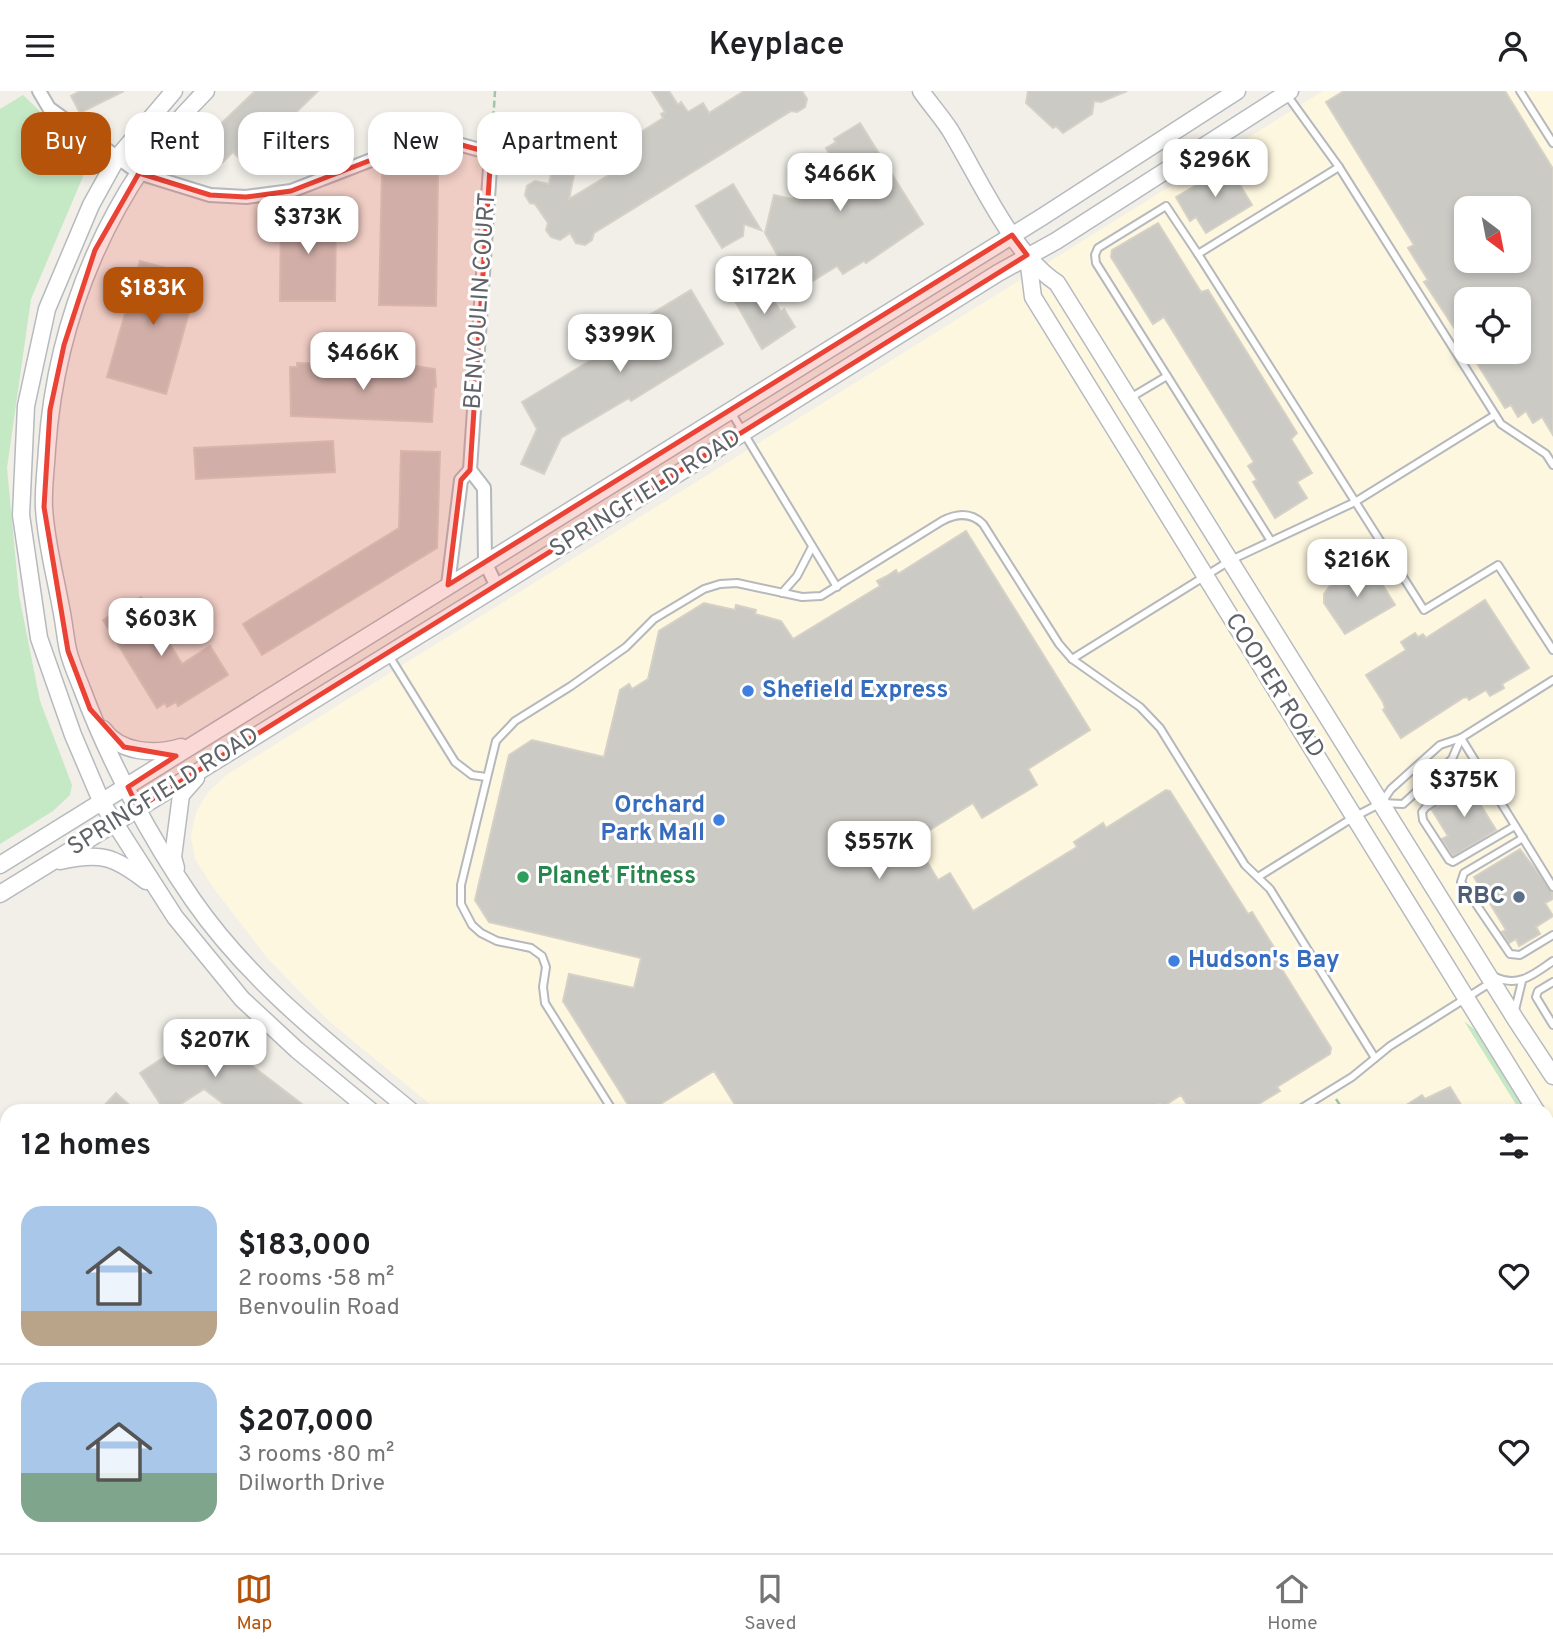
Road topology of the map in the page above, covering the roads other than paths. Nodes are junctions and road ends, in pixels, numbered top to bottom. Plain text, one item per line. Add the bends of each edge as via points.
1 (39, 91) edge
2 (174, 91) edge
3 (206, 91) edge
4 (920, 91) edge
5 (1237, 91) edge
6 (1520, 91) edge
7 (1286, 92) edge
8 (184, 112) edge
9 (1553, 143) edge
10 (117, 158) junction
11 (125, 163) edge
12 (1339, 167) junction
13 (138, 175) edge
14 (145, 175) edge
15 (1012, 235) junction
16 (1198, 254) junction
17 (1027, 255) junction
18 (1167, 376) junction
19 (1129, 398) junction
20 (730, 411) junction
21 (1495, 415) junction
22 (742, 434) junction
23 (1553, 465) edge
24 (470, 470) junction
25 (1355, 502) junction
26 (1271, 541) junction
27 (812, 547) junction
28 (1231, 560) junction
29 (485, 562) junction
30 (1206, 575) junction
31 (448, 585) junction
32 (497, 587) junction
33 (837, 587) junction
34 (782, 593) junction
35 (1553, 650) edge
36 (388, 654) junction
37 (1072, 659) junction
38 (1553, 680) edge
39 (90, 709) junction
40 (1461, 738) junction
41 (195, 744) junction
42 (206, 766) junction
43 (1481, 771) junction
44 (486, 776) junction
45 (128, 787) junction
46 (102, 803) junction
47 (1381, 803) junction
48 (138, 808) junction
49 (1354, 817) junction
50 (114, 823) junction
51 (1515, 826) junction
52 (1523, 838) junction
53 (48, 864) junction
54 (0, 865) edge
55 (177, 874) junction
56 (1258, 877) junction
57 (1553, 887) edge
58 (156, 888) junction
59 (0, 894) edge
60 (1553, 935) edge
61 (1553, 961) edge
62 (1490, 978) junction
63 (1522, 981) junction
64 (1553, 982) edge
65 (1466, 999) junction
66 (1516, 1020) junction
67 (1553, 1025) edge
68 (1376, 1058) junction
69 (1553, 1076) edge
70 (362, 1104) edge
71 (403, 1104) edge
72 (609, 1104) edge
73 (1308, 1104) edge
74 (1532, 1104) edge

1 - 10 street via 49,108
2 - 10 main road
3 - 8 main road
4 - 15 main road, COOPER ROAD via 948,126
5 - 15 main road, SPRINGFIELD ROAD
6 - 9 lane
7 - 12 lane
7 - 17 main road, SPRINGFIELD ROAD via 1056,241
10 - 11 street
10 - 46 main road via 91,205 47,309 26,406 21,515 39,638
12 - 16 lane
12 - 21 lane
13 - 39 main road via 95,250 64,345 50,409 44,507 50,552 68,651
14 - 24 street, BENVOULIN COURT via 210,195 246,197 291,191 397,150 447,141 491,153
15 - 17 main road, COOPER ROAD
15 - 20 main road, SPRINGFIELD ROAD
16 - 18 lane via 1166,206 1098,248 1095,255
16 - 25 lane
17 - 19 main road, COOPER ROAD via 1057,283
17 - 22 main road, SPRINGFIELD ROAD
17 - 30 main road, COOPER ROAD via 1032,297
18 - 19 lane
18 - 26 lane
19 - 28 main road, COOPER ROAD
20 - 22 lane
20 - 29 main road, SPRINGFIELD ROAD
21 - 23 lane via 1546,454
21 - 25 lane
22 - 27 lane
22 - 32 main road, SPRINGFIELD ROAD
24 - 29 street, BENVOULIN COURT via 484,488
24 - 31 street, BENVOULIN COURT via 461,480
25 - 26 lane
25 - 35 lane via 1424,610 1497,565
26 - 28 lane
27 - 33 lane
27 - 34 lane
28 - 30 lane
28 - 47 main road, COOPER ROAD
29 - 31 main road, SPRINGFIELD ROAD
29 - 32 street, BENVOULIN COURT
30 - 37 lane
30 - 49 main road, COOPER ROAD
31 - 41 main road, SPRINGFIELD ROAD
32 - 36 main road, SPRINGFIELD ROAD
33 - 34 lane via 817,597
33 - 37 lane via 951,516 973,516 988,531
34 - 44 lane via 720,584 654,619 622,650 507,727 496,741
36 - 42 main road, SPRINGFIELD ROAD
36 - 44 lane via 455,762 472,775
37 - 56 lane via 1151,717 1245,865
38 - 40 lane
39 - 41 main road via 108,736 124,747 164,752
39 - 45 main road
40 - 43 lane
40 - 47 lane via 1440,745
40 - 47 lane via 1452,759 1403,804
41 - 45 main road, SPRINGFIELD ROAD
42 - 48 main road, SPRINGFIELD ROAD
42 - 55 main road via 181,795 173,857
43 - 51 lane
43 - 51 lane via 1426,807 1423,820 1453,862
44 - 72 lane via 460,885 463,910 487,937 531,948 542,956 545,1003
45 - 46 main road, SPRINGFIELD ROAD
45 - 48 main road
46 - 50 main road
46 - 54 main road, SPRINGFIELD ROAD
47 - 49 lane
47 - 62 main road, COOPER ROAD
48 - 50 main road, SPRINGFIELD ROAD
48 - 55 main road
49 - 56 lane
49 - 65 main road, COOPER ROAD
50 - 53 main road, SPRINGFIELD ROAD
50 - 58 main road
51 - 52 lane
52 - 57 lane
52 - 60 lane via 1464,873 1461,882 1510,954 1520,955
53 - 58 main road via 87,855 106,858
53 - 59 main road, SPRINGFIELD ROAD
55 - 71 main road via 247,966 310,1027
56 - 68 lane
58 - 70 main road via 242,999
61 - 63 lane
62 - 63 lane
62 - 65 lane
62 - 66 main road, COOPER ROAD
63 - 66 lane
64 - 67 lane via 1536,997
65 - 68 lane
65 - 74 main road, COOPER ROAD
66 - 69 main road, COOPER ROAD
68 - 73 lane

